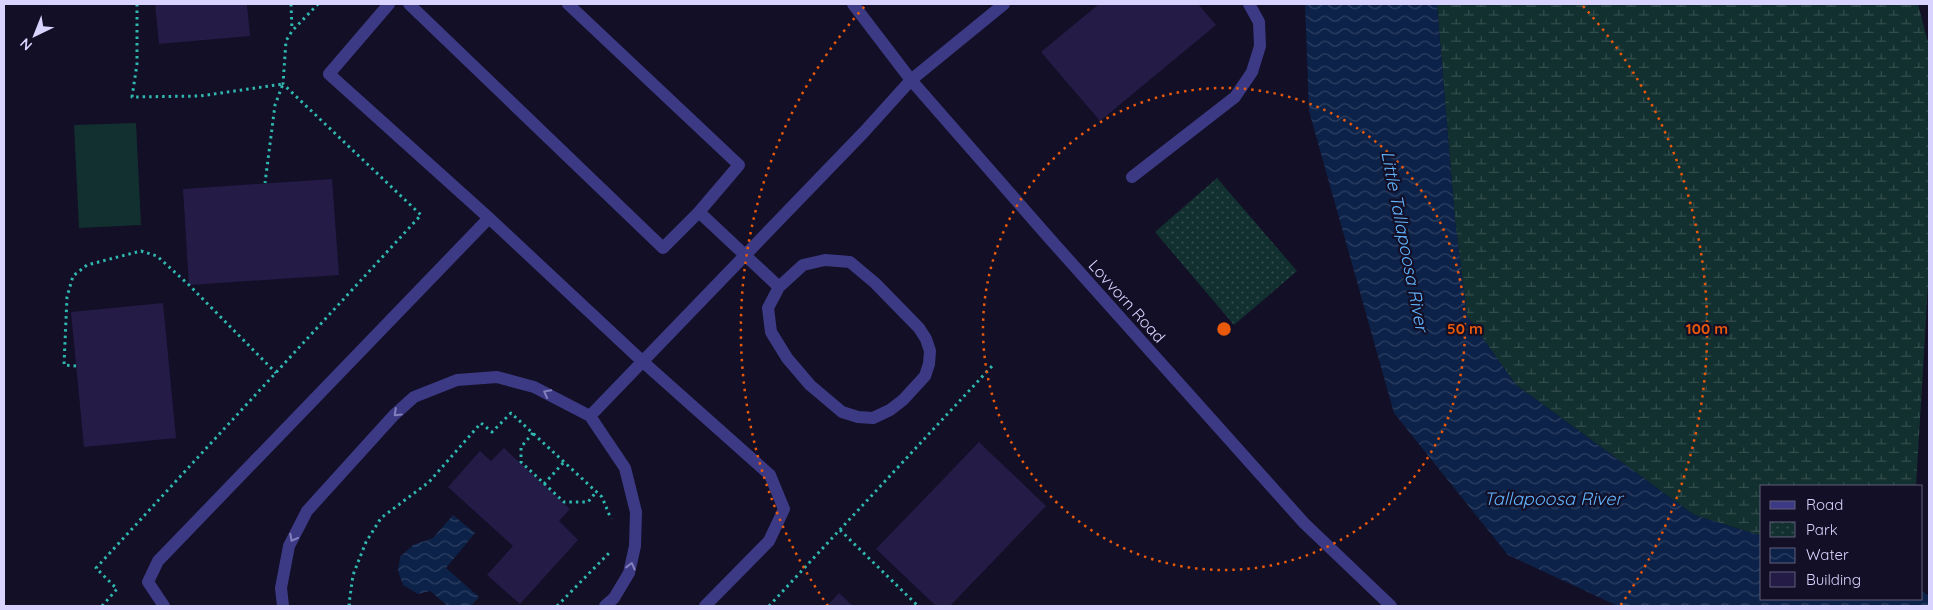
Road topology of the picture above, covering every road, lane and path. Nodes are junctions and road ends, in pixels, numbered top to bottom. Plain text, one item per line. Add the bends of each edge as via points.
1 (138, 4) edge
2 (291, 4) edge
3 (318, 4) edge
4 (389, 4) edge
5 (409, 4) edge
6 (568, 4) edge
7 (853, 4) edge
8 (1004, 4) edge
9 (1249, 4) edge
10 (292, 31) junction
11 (911, 80) junction
12 (283, 84) junction
13 (1132, 177) dead end
14 (265, 183) dead end
15 (699, 212) junction
16 (489, 218) junction
17 (746, 254) junction
18 (779, 287) junction
19 (642, 361) junction
20 (993, 365) dead end
21 (76, 366) dead end
22 (276, 372) junction
23 (590, 416) junction
24 (533, 433) junction
25 (564, 462) junction
26 (544, 484) junction
27 (596, 491) junction
28 (612, 526) dead end
29 (840, 530) junction
30 (609, 552) dead end
31 (102, 606) edge
32 (164, 606) edge
33 (283, 606) edge
34 (350, 606) edge
35 (557, 606) edge
36 (605, 606) edge
37 (705, 606) edge
38 (769, 606) edge
39 (918, 606) edge
40 (1390, 606) edge

1 - 12 path via 137,64 132,97 200,96
2 - 10 path
3 - 10 path
4 - 16 street via 329,74
5 - 15 street via 663,248
6 - 15 street via 739,165
7 - 11 street, Lovvorn Road
8 - 11 street
9 - 13 street via 1258,22 1260,46 1252,72 1235,97
10 - 12 path via 286,41
11 - 17 street
11 - 40 street, Lovvorn Road via 1304,523
12 - 14 path via 275,104
12 - 22 path via 421,214
15 - 17 street
16 - 19 street
16 - 32 street via 158,561 148,582
17 - 18 street
17 - 19 street
18 - 18 street via 768,308 771,332 787,358 810,384 842,412 874,418 903,400 925,376 930,351 926,339 875,283 850,262 826,260 803,264
19 - 23 street
19 - 37 street via 770,475 784,509 770,541
20 - 29 path
21 - 22 path via 64,364 67,297 73,276 86,265 141,251 157,256
22 - 31 path via 96,568 117,589
23 -> 33 street via 534,386 497,377 457,380 414,397 307,511 289,546 280,588
36 -> 23 street via 614,598 629,572 635,546 636,512 625,468
24 - 25 path
24 - 26 path via 521,447 521,462
24 - 34 path via 511,413 492,432 481,423 429,482 381,518 366,542 353,575
25 - 26 path
25 - 27 path
26 - 27 path via 564,502 588,502
27 - 28 path via 602,497
29 - 38 path
29 - 39 path
30 - 35 path

